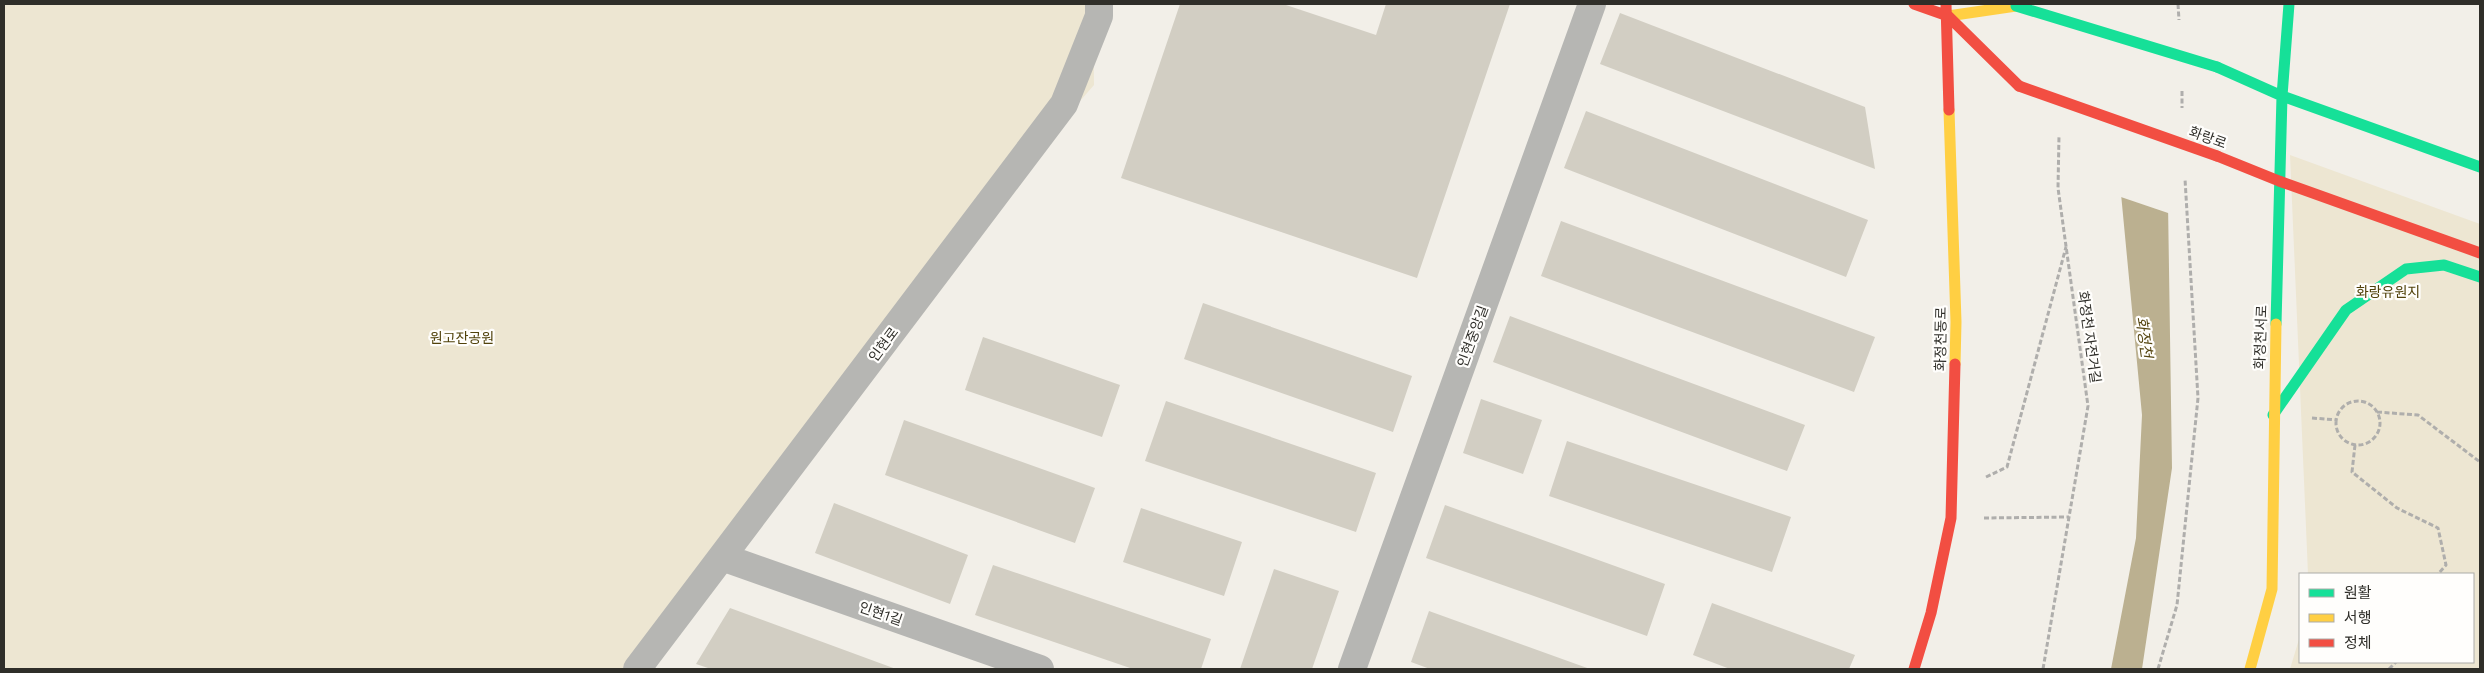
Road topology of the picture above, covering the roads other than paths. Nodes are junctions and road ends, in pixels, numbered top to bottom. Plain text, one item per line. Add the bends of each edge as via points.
1 (1099, 4) edge
2 (1592, 4) edge
3 (1914, 4) edge
4 (2289, 4) edge
5 (1947, 10) edge
6 (2282, 96) junction
7 (2480, 167) edge
8 (2280, 181) junction
9 (2480, 253) edge
10 (2480, 277) edge
11 (2273, 415) junction
12 (722, 557) junction
13 (637, 669) edge
14 (1040, 669) edge
15 (1352, 669) edge
16 (1914, 669) edge
17 (2250, 669) edge

1 - 12 street, 인현로 via 1099,16 1064,104
2 - 15 street, 인현중앙길
3 - 5 street, 화랑로
4 - 6 street, 화정천서로
5 - 6 street, 화랑로, bridge via 2016,6 2217,67
5 - 8 street, 화랑로, bridge via 2019,86
5 - 16 street, 화정천동로 via 1956,322 1951,518 1931,613
6 - 7 street, 화랑로
6 - 8 street, 화정천서로
8 - 9 street, 화랑로
8 - 11 street, 화정천서로
10 - 11 street via 2444,265 2406,269 2346,310
11 - 17 street, 화정천서로 via 2272,589
12 - 13 street, 인현로
12 - 14 street, 인현1길

